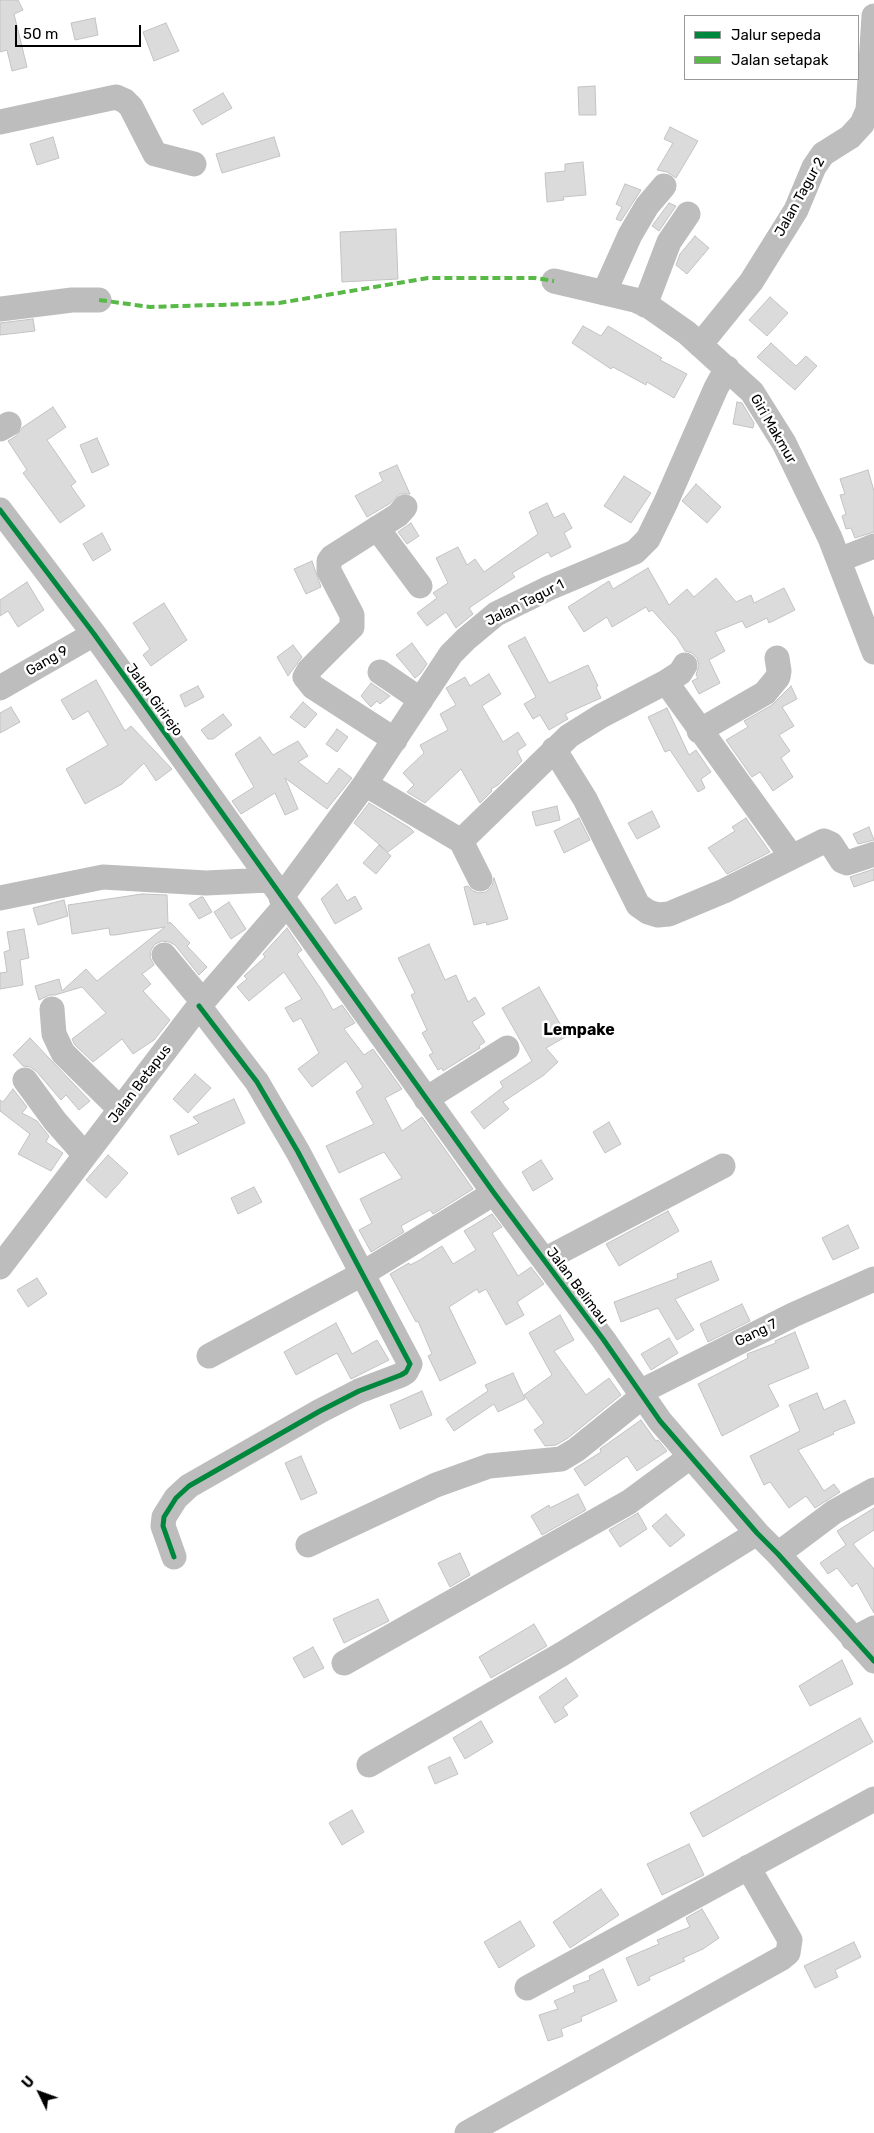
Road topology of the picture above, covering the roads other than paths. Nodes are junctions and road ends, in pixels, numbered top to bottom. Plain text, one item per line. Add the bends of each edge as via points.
1 (874, 16) edge
2 (0, 122) edge
3 (194, 164) dead end
4 (664, 186) dead end
5 (688, 214) dead end
6 (554, 282) dead end
7 (604, 293) junction
8 (99, 300) dead end
9 (645, 305) junction
10 (0, 309) edge
11 (700, 345) junction
12 (727, 368) junction
13 (405, 507) dead end
14 (0, 510) edge
15 (377, 528) junction
16 (874, 546) edge
17 (839, 560) junction
18 (420, 586) dead end
19 (94, 634) junction
20 (874, 652) edge
21 (777, 658) dead end
22 (685, 665) dead end
23 (380, 672) dead end
24 (666, 682) junction
25 (0, 688) edge
26 (422, 700) junction
27 (699, 730) junction
28 (395, 740) junction
29 (554, 749) junction
30 (365, 784) junction
31 (461, 841) junction
32 (874, 854) edge
33 (792, 857) junction
34 (480, 879) dead end
35 (279, 894) junction
36 (0, 898) edge
37 (164, 955) dead end
38 (201, 1004) junction
39 (52, 1010) dead end
40 (508, 1048) dead end
41 (25, 1080) dead end
42 (426, 1099) junction
43 (120, 1109) junction
44 (85, 1155) junction
45 (723, 1166) dead end
46 (494, 1193) junction
47 (544, 1260) junction
48 (0, 1267) edge
49 (362, 1274) junction
50 (874, 1279) edge
51 (209, 1356) dead end
52 (642, 1394) junction
53 (690, 1457) junction
54 (874, 1490) edge
55 (757, 1533) junction
56 (308, 1545) dead end
57 (778, 1554) junction
58 (174, 1557) dead end
59 (864, 1634) edge
60 (874, 1661) edge
61 (344, 1663) dead end
62 (369, 1765) dead end
63 (874, 1798) edge
64 (748, 1867) junction
65 (527, 1988) dead end
66 (468, 2133) edge

1 - 11 street, Jalan Tagur 2 via 868,110 862,124 850,137 823,154 796,210 751,282
2 - 3 street via 116,97 131,107 155,154
4 - 7 street via 647,206 630,235
5 - 9 street via 669,242
6 - 7 street, Giri Makmur
7 - 9 street, Giri Makmur
8 - 10 street
9 - 11 street, Giri Makmur via 670,319
11 - 12 street, Giri Makmur
12 - 17 street, Giri Makmur via 759,399 784,443
12 - 26 street, Jalan Tagur 1 via 648,539 626,556 496,614 451,654
13 - 15 street
14 - 19 street, Jalan Girirejo
15 - 18 street
15 - 28 street via 329,561 329,571 352,615 352,627 309,670 306,677 313,687
16 - 17 street
17 - 20 street, Giri Makmur
19 - 25 street, Gang 9
19 - 35 street, Jalan Girirejo
21 - 27 street via 778,677 765,693
22 - 24 street via 680,673
23 - 26 street
24 - 27 street
24 - 29 street via 602,716
26 - 28 street, Jalan Tagur 1
27 - 33 street
28 - 30 street, Jalan Tagur 1
29 - 31 street
29 - 33 street via 585,800 638,905 648,912 669,914
30 - 31 street
30 - 35 street, Jalan Tagur 1
31 - 34 street
32 - 33 street via 845,863 831,844 824,841
35 - 36 street via 206,883 103,877
35 - 38 street, Jalan Betapus
35 - 42 street, Jalan Belimau
37 - 38 street
38 - 43 street, Jalan Betapus
38 - 49 street via 257,1082
39 - 43 street via 54,1034 60,1049
40 - 42 street
41 - 44 street
42 - 46 street, Jalan Belimau
43 - 44 street, Jalan Betapus
44 - 48 street, Jalan Betapus
45 - 47 street
46 - 47 street, Jalan Belimau
46 - 49 street
47 - 52 street, Jalan Belimau
49 - 51 street
49 - 58 street via 408,1357 408,1368 402,1375 320,1411 189,1486 176,1498 162,1526
50 - 52 street, Gang 7 via 793,1315
52 - 53 street, Jalan Belimau
52 - 56 street, Gang 7 via 561,1459 489,1466 436,1485
53 - 55 street, Jalan Belimau
53 - 61 street via 629,1502
54 - 57 street via 834,1512
55 - 57 street, Jalan Belimau
55 - 62 street via 562,1654
57 - 59 street, Jalan Belimau
59 - 60 street, Jalan Belimau
63 - 64 street
64 - 65 street
64 - 66 street via 790,1940 788,1953

